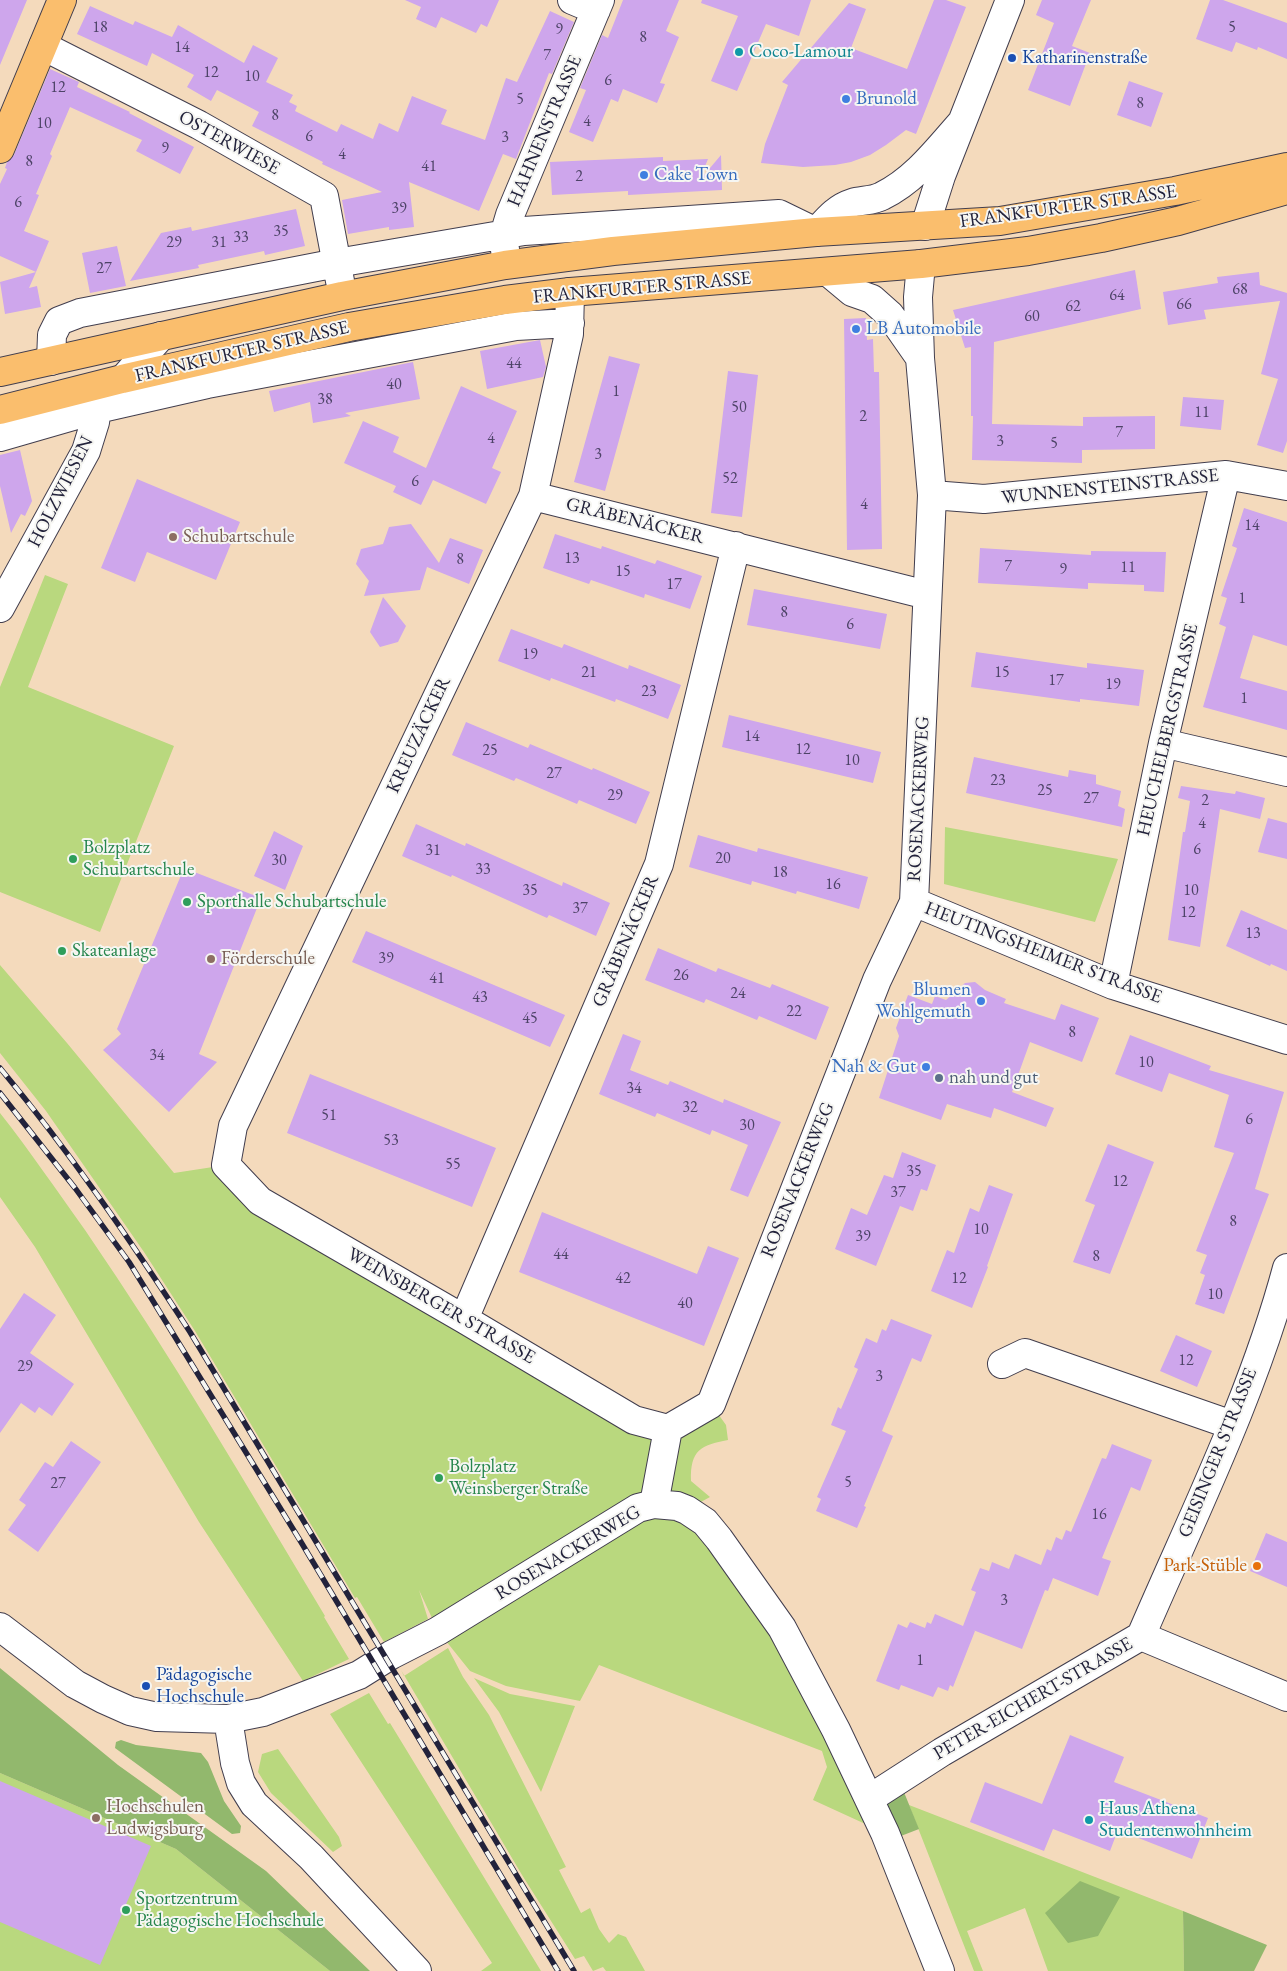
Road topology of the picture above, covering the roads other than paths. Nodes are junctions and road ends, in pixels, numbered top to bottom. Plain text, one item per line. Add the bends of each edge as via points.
1 (62, 0) edge
2 (1010, 0) edge
3 (589, 3) edge
4 (43, 46) junction
5 (962, 122) junction
6 (0, 149) edge
7 (1287, 167) edge
8 (1287, 190) edge
9 (925, 226) junction
10 (816, 232) junction
11 (504, 235) junction
12 (337, 263) junction
13 (921, 264) junction
14 (505, 265) junction
15 (828, 272) junction
16 (570, 292) junction
17 (342, 296) junction
18 (570, 323) junction
19 (161, 336) junction
20 (0, 354) edge
21 (920, 358) junction
22 (47, 362) junction
23 (0, 372) edge
24 (122, 379) junction
25 (97, 409) junction
26 (0, 410) edge
27 (0, 437) edge
28 (1226, 475) junction
29 (1287, 486) edge
30 (932, 495) junction
31 (534, 496) junction
32 (736, 546) junction
33 (927, 596) junction
34 (0, 608) edge
35 (1163, 743) junction
36 (1287, 772) edge
37 (914, 902) junction
38 (1113, 985) junction
39 (1287, 1040) edge
40 (226, 1165) joint
41 (1287, 1268) edge
42 (1281, 1318) edge
43 (464, 1319) junction
44 (1002, 1364) dead end
45 (1232, 1425) junction
46 (668, 1429) junction
47 (654, 1504) junction
48 (0, 1628) edge
49 (1141, 1636) junction
50 (1287, 1697) edge
51 (228, 1719) junction
52 (869, 1800) junction
53 (417, 1971) edge
54 (940, 1971) edge

1 - 4 main road
2 - 5 street
3 - 11 street, HAHNENSTRASSE
4 - 6 main road
4 - 12 street, OSTERWIESE via 199,126 324,196
5 - 9 street
5 - 10 street via 905,182 881,197 852,203 836,211
7 - 9 main road, FRANKFURTER STRASSE via 1094,206 1000,220
8 - 13 main road, FRANKFURTER STRASSE via 1101,238
9 - 10 main road, FRANKFURTER STRASSE
10 - 11 street, FRANKFURTER STRASSE via 780,214
10 - 14 main road, FRANKFURTER STRASSE via 613,251
11 - 12 street, FRANKFURTER STRASSE
11 - 14 street, HAHNENSTRASSE
12 - 17 street, OSTERWIESE
12 - 22 street, FRANKFURTER STRASSE via 80,313 59,321 52,334
13 - 15 main road, FRANKFURTER STRASSE
13 - 21 street, ROSENACKERWEG via 918,297
14 - 17 main road, FRANKFURTER STRASSE
15 - 16 main road, FRANKFURTER STRASSE
15 - 21 street, ROSENACKERWEG via 852,292 872,299 890,315
16 - 18 street, KREUZÄCKER
16 - 24 main road, FRANKFURTER STRASSE via 349,327
17 - 19 main road, FRANKFURTER STRASSE
18 - 25 street, FRANKFURTER STRASSE via 516,326 207,384
18 - 31 street, KREUZÄCKER
19 - 22 main road, FRANKFURTER STRASSE
19 - 24 street, HOLZWIESEN
20 - 22 main road
21 - 30 street, ROSENACKERWEG
22 - 23 main road, FRANKFURTER STRASSE
24 - 25 street, HOLZWIESEN
24 - 26 main road, FRANKFURTER STRASSE
25 - 27 street, FRANKFURTER STRASSE
25 - 34 street, HOLZWIESEN via 86,451
28 - 29 street, WUNNENSTEINSTRASSE
28 - 30 street, WUNNENSTEINSTRASSE via 984,499
28 - 35 street, HEUCHELBERGSTRASSE
30 - 33 street, ROSENACKERWEG
31 - 32 street, GRÄBENÄCKER
31 - 40 street, KREUZÄCKER via 233,1126
32 - 33 street, GRÄBENÄCKER
32 - 43 street, GRÄBENÄCKER via 659,864
33 - 37 street, ROSENACKERWEG
35 - 36 street
35 - 38 street, HEUCHELBERGSTRASSE
37 - 38 street, HEUTINGSHEIMER STRASSE
37 - 46 street, ROSENACKERWEG via 878,980 711,1404
38 - 39 street, HEUTINGSHEIMER STRASSE
40 - 43 street, WEINSBERGER STRASSE via 260,1201
41 - 42 street, GEISINGER STRASSE
42 - 45 street, GEISINGER STRASSE
43 - 46 street, WEINSBERGER STRASSE via 634,1420
44 - 45 street via 1024,1353
45 - 49 street, GEISINGER STRASSE
46 - 47 street, ROSENACKERWEG
47 - 51 street, ROSENACKERWEG via 638,1508 611,1523 438,1631 359,1675 263,1712
47 - 52 street via 687,1510 705,1522 719,1539 782,1628
48 - 51 street, ROSENACKERWEG via 75,1684 130,1711 158,1717
49 - 50 street, PETER-EICHERT-STRASSE
49 - 52 street, PETER-EICHERT-STRASSE via 942,1752
51 - 53 street via 241,1783 254,1804 311,1857
52 - 54 street

